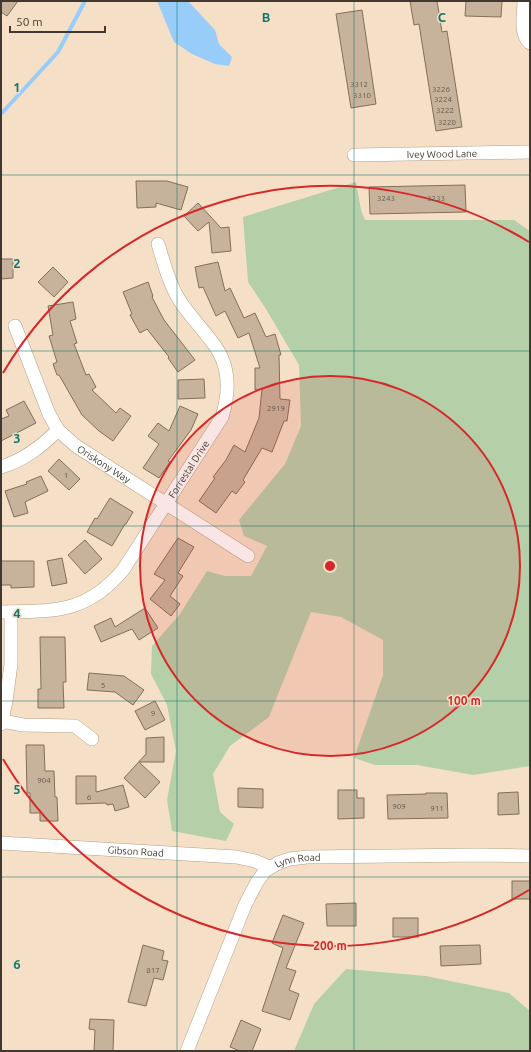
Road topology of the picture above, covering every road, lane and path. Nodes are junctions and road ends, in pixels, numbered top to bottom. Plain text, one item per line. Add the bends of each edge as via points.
1 (524, 1) edge
2 (530, 43) edge
3 (530, 152) edge
4 (354, 155) dead end
5 (158, 244) dead end
6 (14, 326) dead end
7 (58, 430) junction
8 (1, 467) edge
9 (166, 504) junction
10 (248, 556) dead end
11 (6, 612) edge
12 (1, 723) edge
13 (92, 739) dead end
14 (1, 843) edge
15 (530, 856) edge
16 (269, 867) junction
17 (187, 1051) edge

1 - 2 street via 524,33
3 - 4 street, Ivey Wood Lane
5 - 9 street, Forrestal Drive via 179,300 218,350 227,378 226,402 222,417
6 - 7 street, Oriskony Way via 49,414
7 - 8 street via 38,449 21,460
7 - 9 street, Oriskony Way via 76,446
9 - 10 street, Oriskony Way
9 - 11 street, Forrestal Drive via 123,570 99,593 62,609
11 - 12 street via 11,664
12 - 13 street via 75,726
14 - 16 street, Gibson Road via 236,857
15 - 16 street, Lynn Road via 307,857 284,860
16 - 17 street, Lynn Road via 259,878 245,905

